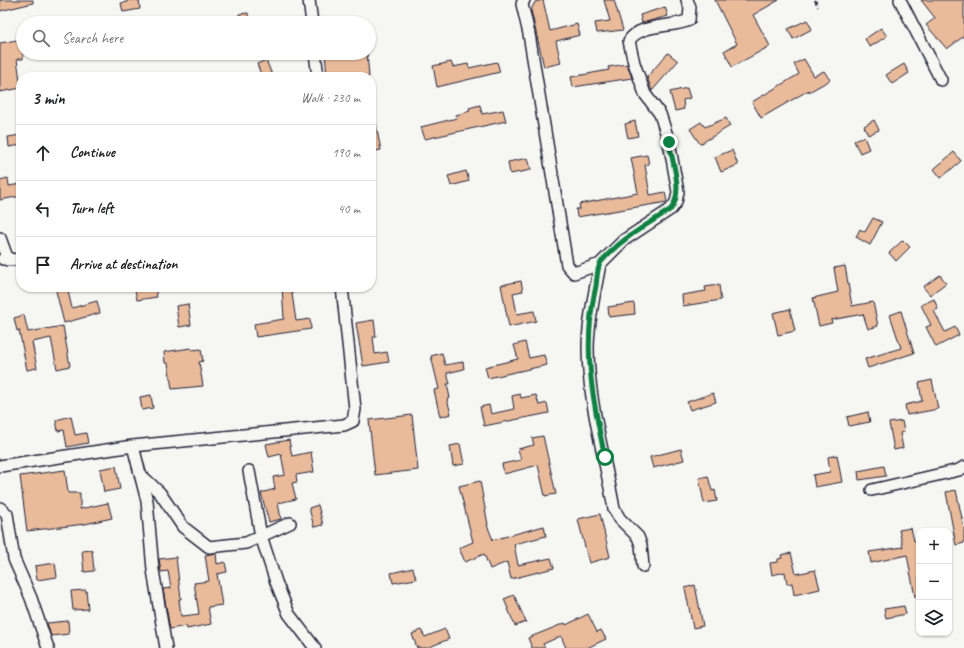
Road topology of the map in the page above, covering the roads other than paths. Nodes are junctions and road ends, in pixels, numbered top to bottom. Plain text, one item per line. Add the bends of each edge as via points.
1 (309, 0) edge
2 (524, 0) edge
3 (687, 0) edge
4 (900, 0) edge
5 (311, 16) edge
6 (316, 60) edge
7 (317, 72) edge
8 (941, 80) dead end
9 (0, 238) edge
10 (4, 259) edge
11 (16, 260) edge
12 (600, 264) junction
13 (343, 292) edge
14 (133, 446) junction
15 (0, 466) edge
16 (964, 467) edge
17 (249, 471) dead end
18 (140, 474) junction
19 (872, 490) dead end
20 (0, 508) edge
21 (290, 523) dead end
22 (262, 536) junction
23 (643, 566) dead end
24 (48, 648) edge
25 (166, 648) edge
26 (315, 648) edge

1 - 5 street
2 - 12 street via 522,4 531,42 567,265 574,273
3 - 12 street via 690,7 689,20 635,34 629,41 645,94 660,114 669,142 678,192 676,202 671,209 624,240
4 - 8 street
6 - 7 street
9 - 10 street
10 - 11 street
12 - 23 street via 592,302 588,348 592,401 614,508 620,519 638,537
13 - 14 street via 355,409 353,421 344,425
14 - 15 street
14 - 18 street
16 - 19 street
17 - 22 street
18 - 22 street via 160,493 183,527 209,547 246,544
18 - 25 street via 148,501 153,570
20 - 24 street via 6,514 14,559
21 - 22 street
22 - 26 street via 289,614

